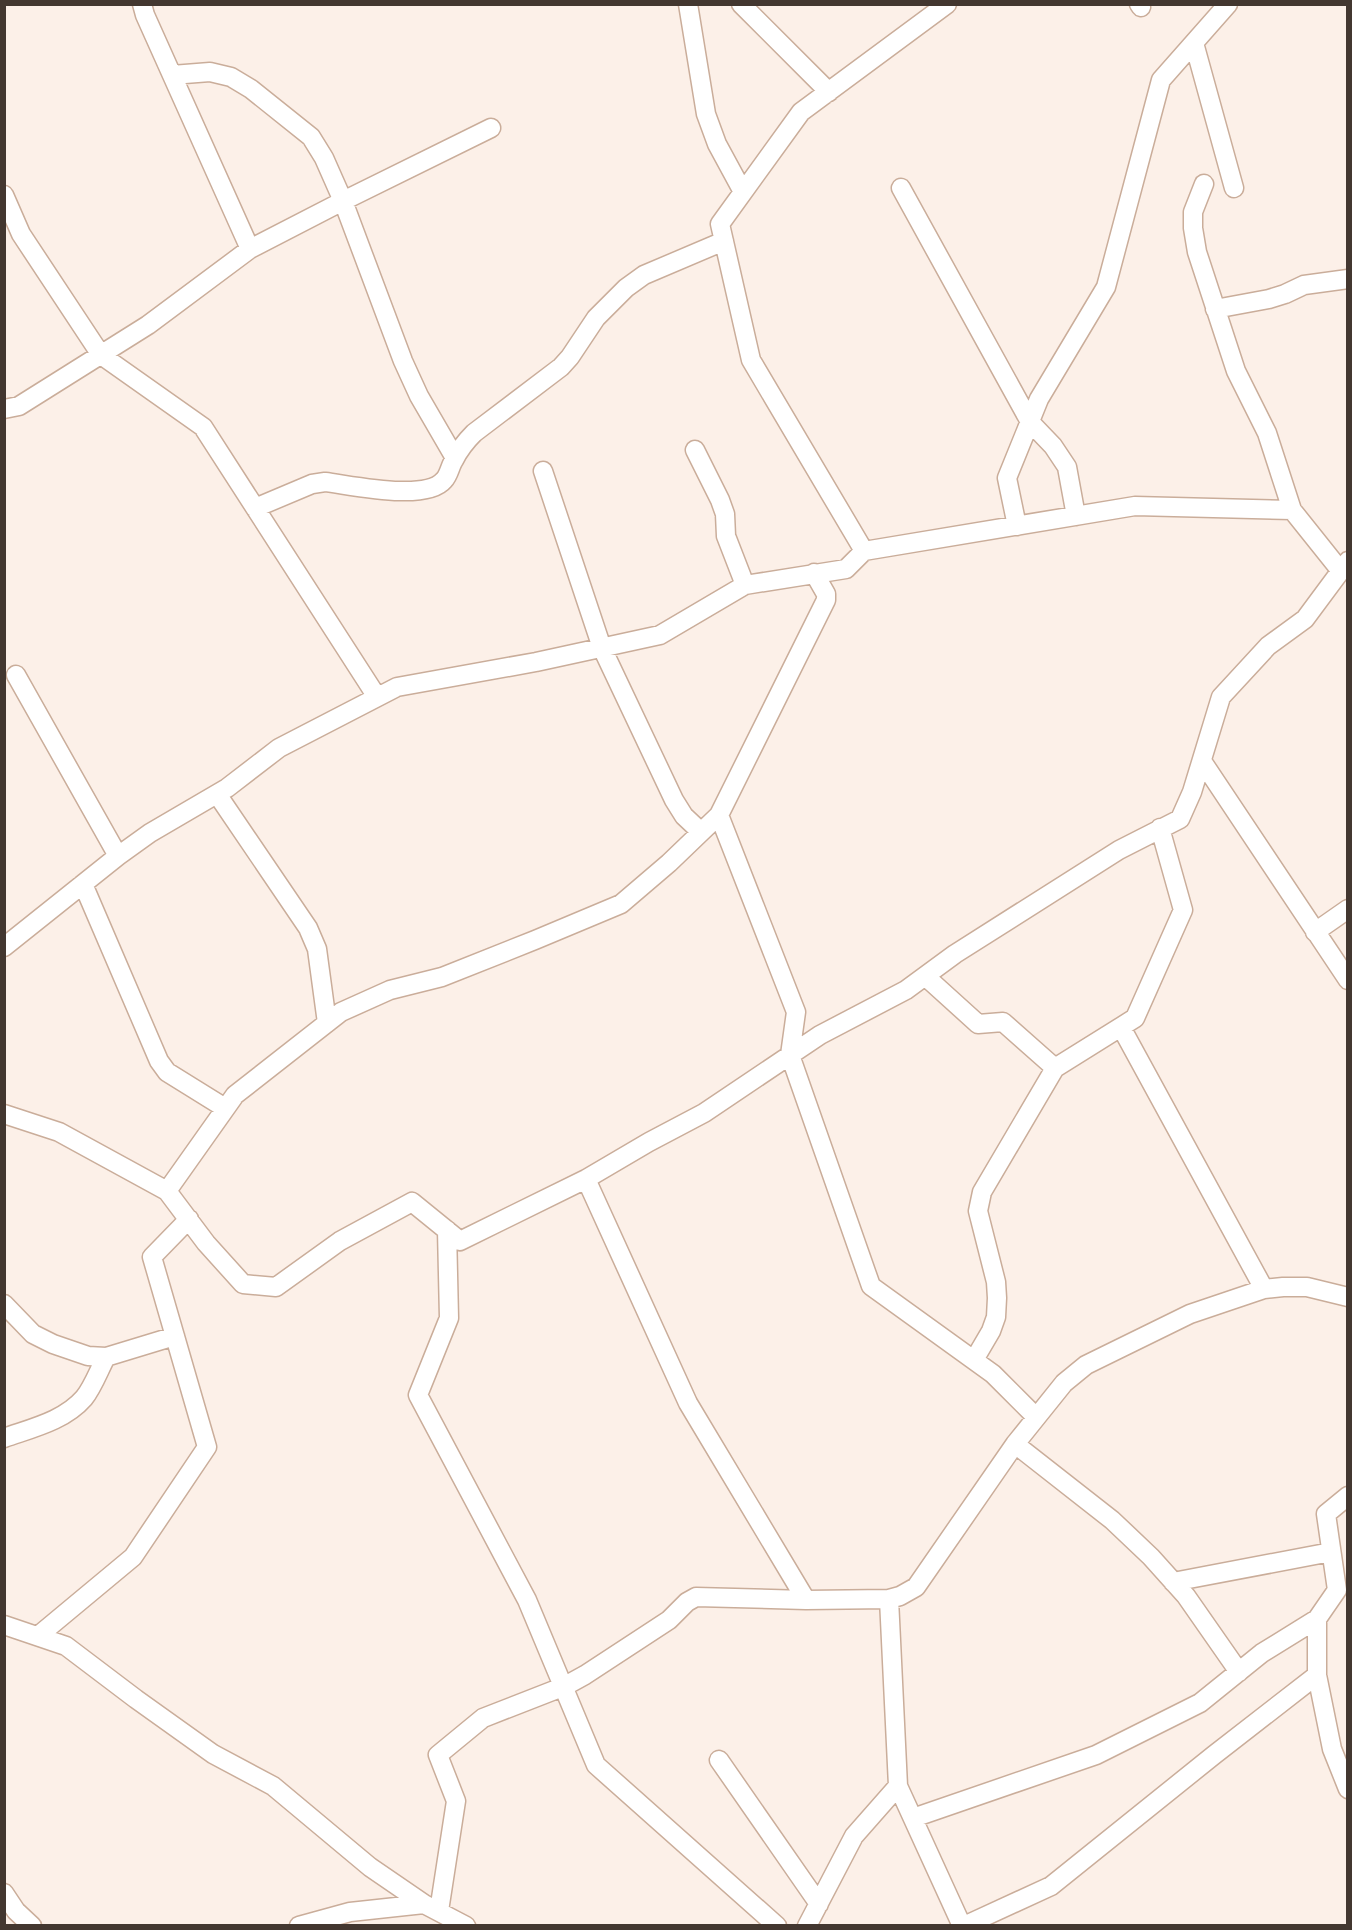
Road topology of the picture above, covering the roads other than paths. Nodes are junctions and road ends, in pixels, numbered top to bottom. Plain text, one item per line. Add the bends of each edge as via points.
1 (142, 4) edge
2 (688, 4) edge
3 (741, 4) edge
4 (947, 4) edge
5 (1228, 4) edge
6 (1194, 43) junction
7 (172, 75) junction
8 (829, 92) junction
9 (491, 128) dead end
10 (1204, 184) dead end
11 (902, 188) dead end
12 (1234, 188) dead end
13 (743, 192) junction
14 (4, 195) edge
15 (343, 201) junction
16 (724, 241) junction
17 (250, 249) junction
18 (1347, 279) edge
19 (1215, 309) junction
20 (100, 355) junction
21 (4, 410) edge
22 (1030, 422) junction
23 (695, 450) dead end
24 (454, 458) junction
25 (543, 471) dead end
26 (255, 508) junction
27 (1292, 510) junction
28 (1076, 516) junction
29 (1017, 526) junction
30 (864, 551) junction
31 (1344, 565) edge
32 (814, 573) junction
33 (745, 585) junction
34 (602, 648) junction
35 (16, 675) dead end
36 (377, 697) junction
37 (1202, 761) junction
38 (217, 794) junction
39 (719, 815) junction
40 (1160, 828) junction
41 (701, 832) junction
42 (118, 856) junction
43 (83, 884) junction
44 (1347, 909) edge
45 (1315, 932) junction
46 (4, 947) edge
47 (925, 976) junction
48 (1347, 980) edge
49 (327, 1023) junction
50 (1121, 1027) junction
51 (790, 1055) junction
52 (1055, 1068) junction
53 (225, 1108) junction
54 (4, 1114) edge
55 (586, 1179) junction
56 (166, 1191) junction
57 (189, 1219) junction
58 (447, 1230) junction
59 (1264, 1289) junction
60 (1347, 1297) edge
61 (4, 1304) edge
62 (175, 1336) junction
63 (106, 1356) junction
64 (974, 1360) junction
65 (1036, 1417) junction
66 (4, 1438) edge
67 (1015, 1444) junction
68 (1347, 1496) edge
69 (1331, 1552) junction
70 (1173, 1582) junction
71 (1342, 1587) edge
72 (890, 1599) junction
73 (806, 1600) junction
74 (1317, 1619) junction
75 (4, 1625) edge
76 (38, 1636) junction
77 (1239, 1672) junction
78 (1317, 1675) junction
79 (564, 1686) junction
80 (719, 1761) dead end
81 (898, 1786) junction
82 (1347, 1789) edge
83 (913, 1818) junction
84 (4, 1893) edge
85 (819, 1904) junction
86 (432, 1907) junction
87 (32, 1926) edge
88 (299, 1926) edge
89 (466, 1926) edge
90 (777, 1926) edge
91 (807, 1926) edge
92 (963, 1926) edge

1 - 7 street
2 - 13 street via 706,114
3 - 8 street
4 - 8 street
5 - 6 street
6 - 12 street
6 - 22 street via 1161,80 1106,287 1039,399
7 - 15 street via 210,72 231,76 251,89 311,137
7 - 17 street
8 - 13 street via 801,112
9 - 15 street
10 - 19 street via 1193,212 1193,228
11 - 22 street
13 - 16 street via 720,224
14 - 20 street via 21,234
15 - 17 street
15 - 24 street via 403,361
16 - 24 street via 644,275 626,288 596,318 561,368 474,433
16 - 30 street via 751,360
17 - 20 street via 148,325
18 - 19 street via 1304,285 1269,299
19 - 27 street via 1236,371 1267,433
20 - 21 street via 19,406
20 - 26 street via 203,427
22 - 28 street via 1067,467
22 - 29 street via 1007,478
23 - 33 street via 720,500 726,536
24 - 26 street via 446,478 428,490 410,492 325,482
25 - 34 street
26 - 36 street
27 - 28 street via 1135,506
27 - 31 street
28 - 29 street
29 - 30 street
30 - 32 street via 846,569
31 - 37 street via 1305,619 1268,646 1221,697
32 - 33 street
32 - 39 street via 826,600
33 - 34 street via 660,635
34 - 36 street via 397,687
34 - 41 street via 674,800
35 - 42 street
36 - 38 street via 279,748
37 - 40 street via 1180,819
37 - 45 street
38 - 42 street
38 - 49 street via 308,928 317,949
39 - 41 street
39 - 51 street via 796,1012
40 - 47 street via 1062,885
40 - 50 street via 1183,910 1135,1018
41 - 49 street via 621,904 442,977 390,990 341,1012
42 - 43 street
43 - 46 street
43 - 53 street via 159,1060 167,1072
44 - 45 street
45 - 48 street
47 - 51 street
47 - 52 street via 978,1024 1003,1022
49 - 53 street via 235,1095
50 - 52 street
50 - 59 street
51 - 55 street via 704,1113
51 - 64 street via 871,1286
52 - 64 street via 982,1192 978,1211 997,1298 992,1330
53 - 56 street
54 - 56 street via 59,1132
55 - 58 street via 460,1241
55 - 73 street via 688,1403
56 - 57 street
57 - 58 street via 243,1284 276,1287 340,1241 412,1202
57 - 62 street via 152,1257
58 - 79 street via 449,1318 418,1395 527,1600
59 - 60 street via 1307,1287
59 - 65 street via 1190,1314 1086,1365 1064,1383
61 - 63 street via 33,1334 88,1356
62 - 63 street
62 - 76 street via 207,1446 133,1557
63 - 66 street via 85,1397 71,1410
64 - 65 street
65 - 67 street
67 - 70 street via 1112,1520
67 - 72 street via 916,1587
68 - 69 street via 1326,1514
69 - 70 street
69 - 71 street
70 - 77 street
71 - 74 street
72 - 73 street
72 - 81 street
73 - 79 street via 696,1598 669,1620
74 - 77 street
74 - 78 street
75 - 76 street
76 - 86 street via 66,1646 213,1754 273,1786 370,1867
77 - 83 street via 1200,1703 1095,1755
78 - 82 street via 1332,1749
78 - 92 street via 1051,1886
79 - 86 street via 483,1718 438,1755 456,1801
79 - 90 street via 596,1766
80 - 85 street
81 - 83 street
81 - 85 street via 854,1836
83 - 92 street
84 - 87 street
85 - 91 street
86 - 88 street via 350,1912
86 - 89 street

